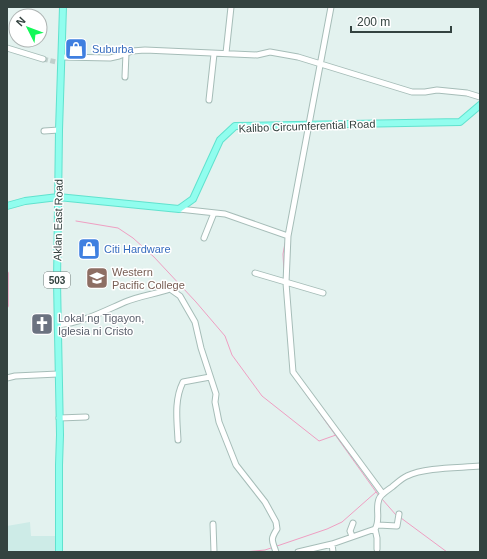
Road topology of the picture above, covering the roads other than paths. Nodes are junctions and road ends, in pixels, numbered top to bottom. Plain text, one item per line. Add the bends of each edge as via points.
1 (63, 7) edge
2 (231, 7) edge
3 (331, 7) edge
4 (7, 48) edge
5 (126, 53) junction
6 (226, 53) junction
7 (214, 54) junction
8 (43, 59) tunnel mouth
9 (60, 61) junction
10 (321, 64) junction
11 (125, 77) dead end
12 (480, 97) edge
13 (209, 100) dead end
14 (480, 105) edge
15 (309, 125) junction
16 (59, 130) junction
17 (44, 131) dead end
18 (58, 197) junction
19 (7, 206) edge
20 (179, 209) junction
21 (214, 213) junction
22 (288, 236) junction
23 (204, 238) dead end
24 (255, 274) dead end
25 (286, 283) junction
26 (323, 293) dead end
27 (58, 325) junction
28 (58, 374) junction
29 (210, 377) junction
30 (7, 378) edge
31 (86, 417) dead end
32 (59, 418) junction
33 (178, 440) dead end
34 (480, 466) edge
35 (383, 494) junction
36 (399, 514) dead end
37 (353, 523) dead end
38 (213, 524) dead end
39 (376, 527) junction
40 (352, 536) junction
41 (332, 544) junction
42 (377, 549) dead end
43 (59, 552) edge
44 (214, 552) edge
45 (276, 552) edge
46 (298, 552) edge
47 (333, 552) edge

1 - 9 main road, Aklan East Road / 503
2 - 6 street
3 - 10 street
4 - 8 street
5 - 7 street via 159,50
5 - 9 street via 110,58
5 - 11 street
6 - 7 street
6 - 10 street via 258,55 274,52
7 - 13 street
9 - 16 main road, Aklan East Road / 503
10 - 12 street via 412,92 437,90
10 - 15 street
14 - 15 main road, Kalibo Circumferential Road via 460,122
15 - 20 main road, Kalibo Circumferential Road via 235,126 220,140 193,199
15 - 22 street
16 - 17 street
16 - 18 main road, Aklan East Road / 503
18 - 19 main road
18 - 20 main road
18 - 27 main road, Aklan East Road / 503
20 - 21 street
21 - 22 street via 225,214
21 - 23 street
22 - 25 street
24 - 25 street
25 - 26 street
25 - 35 street via 293,372
27 - 28 main road, Aklan East Road / 503
27 - 29 street via 70,324 127,301 170,289 180,296 195,322
28 - 30 street
28 - 32 main road, Aklan East Road / 503
29 - 33 street via 183,382 176,403
29 - 45 street via 216,394 219,422 236,465 259,494 276,522 277,529 272,539
31 - 32 street
32 - 43 main road, Aklan East Road / 503
34 - 35 street via 415,472
35 - 39 street via 379,499
36 - 39 street via 397,526
37 - 40 street via 350,531
38 - 44 street
39 - 40 street
39 - 42 street
40 - 41 street
41 - 46 street
41 - 47 street

